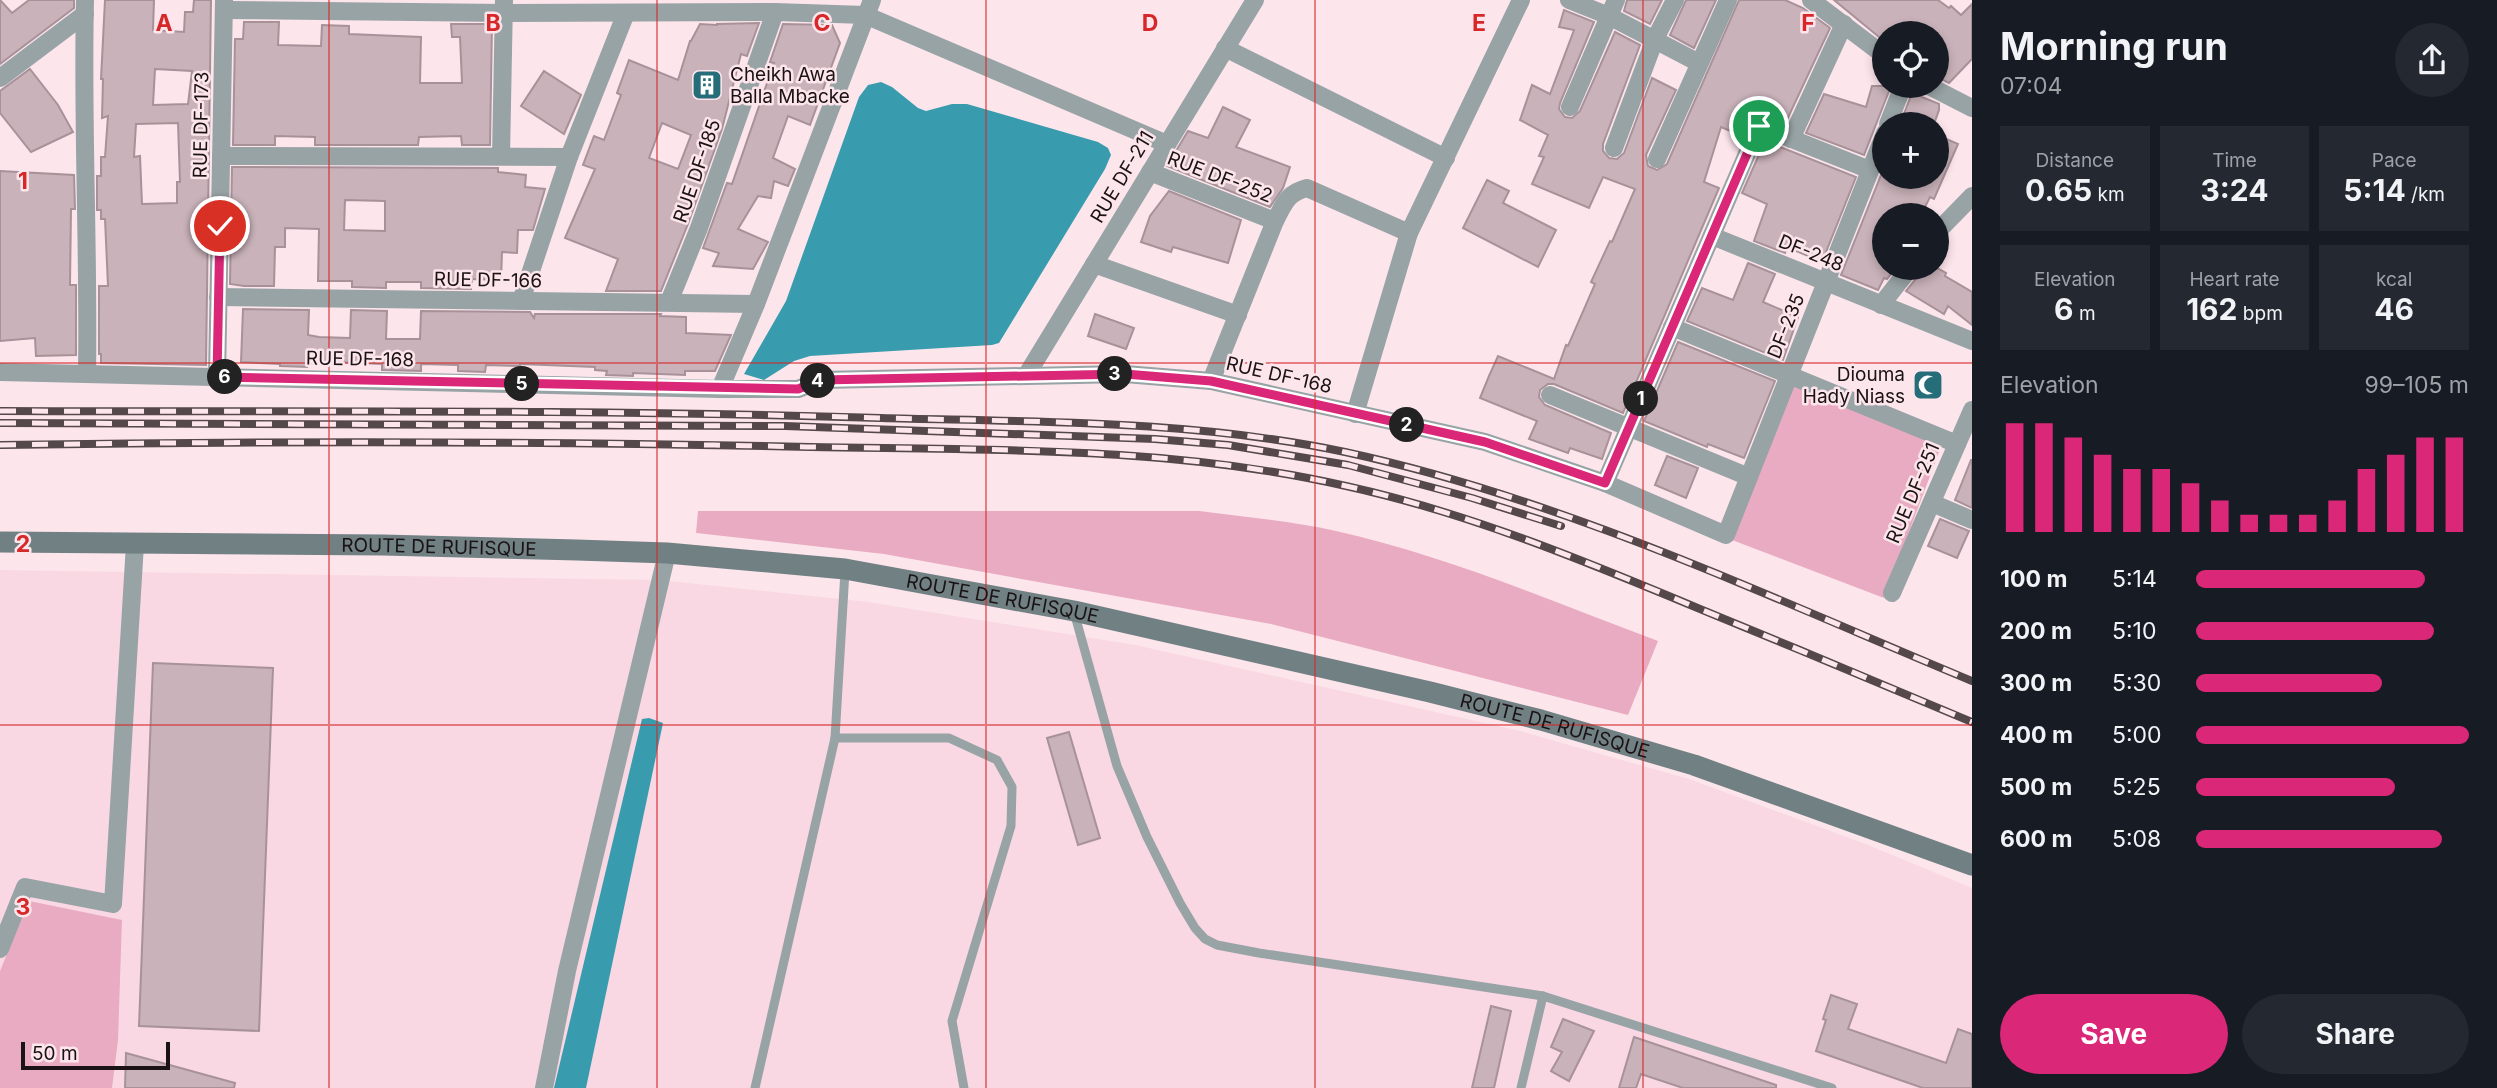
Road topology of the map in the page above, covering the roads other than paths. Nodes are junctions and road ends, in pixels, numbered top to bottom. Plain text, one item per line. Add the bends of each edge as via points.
1 (1255, 0) edge
2 (1521, 0) edge
3 (1569, 0) edge
4 (1675, 0) edge
5 (1728, 0) edge
6 (1811, 0) edge
7 (224, 5) edge
8 (85, 7) edge
9 (504, 7) edge
10 (826, 7) edge
11 (869, 8) edge
12 (1612, 8) edge
13 (775, 12) junction
14 (626, 13) junction
15 (1844, 24) junction
16 (1655, 39) junction
17 (1872, 46) edge
18 (1225, 48) junction
19 (1699, 63) junction
20 (0, 78) edge
21 (1949, 96) edge
22 (1570, 107) dead end
23 (1972, 108) edge
24 (1791, 139) junction
25 (1167, 144) junction
26 (1614, 148) dead end
27 (221, 156) junction
28 (500, 156) junction
29 (569, 157) junction
30 (1446, 158) junction
31 (1657, 159) dead end
32 (1872, 165) edge
33 (1870, 170) junction
34 (1150, 172) junction
35 (1972, 196) edge
36 (1949, 220) edge
37 (1275, 221) junction
38 (1409, 233) junction
39 (1712, 236) junction
40 (1094, 264) junction
41 (1900, 280) edge
42 (1825, 282) junction
43 (218, 297) junction
44 (521, 301) junction
45 (669, 302) junction
46 (756, 304) junction
47 (1881, 304) junction
48 (1238, 315) junction
49 (1672, 327) junction
50 (1972, 341) edge
51 (0, 372) edge
52 (1790, 373) junction
53 (87, 374) junction
54 (1026, 376) junction
55 (217, 377) junction
56 (1211, 381) junction
57 (720, 389) junction
58 (1550, 395) dead end
59 (1972, 410) edge
60 (1355, 414) junction
61 (1629, 428) junction
62 (1957, 444) junction
63 (1749, 477) junction
64 (1605, 483) junction
65 (1932, 503) junction
66 (1972, 520) edge
67 (1726, 535) joint
68 (0, 542) edge
69 (135, 544) junction
70 (667, 553) junction
71 (845, 569) junction
72 (1892, 593) dead end
73 (1074, 611) junction
74 (835, 738) junction
75 (1972, 865) edge
76 (0, 949) edge
77 (1543, 996) junction
78 (544, 1088) edge
79 (755, 1088) edge
80 (964, 1088) edge
81 (1521, 1088) edge
82 (1832, 1088) edge

1 - 18 street, RUE DF-211
2 - 30 street
3 - 12 street
4 - 16 street
5 - 19 street
6 - 15 street
7 - 9 street
7 - 27 street, RUE DF-173
8 - 20 street
8 - 53 street
9 - 14 street
9 - 28 street
10 - 11 street
10 - 13 street
11 - 25 street
11 - 46 street
12 - 16 street
12 - 22 street
13 - 14 street
13 - 45 street, RUE DF-185
14 - 29 street
15 - 17 street
15 - 24 street
16 - 19 street
16 - 26 street
18 - 25 street, RUE DF-211
18 - 30 street
19 - 31 street
21 - 23 street
24 - 33 street
24 - 39 street via 1759,126
25 - 34 street, RUE DF-211
27 - 28 street
27 - 43 street, RUE DF-173
28 - 29 street
29 - 44 street
30 - 38 street
32 - 33 street, DF-235 / DF-235
33 - 42 street, DF-235 / DF-235
34 - 37 street, RUE DF-252
34 - 40 street, RUE DF-211
35 - 36 street
37 - 38 street via 1294,191 1307,188
37 - 48 street
38 - 60 street
39 - 42 street, DF-248 / DF-248
39 - 49 street
40 - 48 street
40 - 54 street, RUE DF-211
41 - 47 street
42 - 47 street, DF-248 / DF-248
42 - 52 street, DF-235 / DF-235
43 - 44 street, RUE DF-166
43 - 55 street, RUE DF-173
44 - 45 street, RUE DF-166
45 - 46 street, RUE DF-166
46 - 57 street
47 - 50 street, DF-248 / DF-248
48 - 56 street
49 - 52 street
49 - 61 street
51 - 53 street, RUE DF-168
52 - 62 street
52 - 63 street, DF-235 / DF-235
53 - 55 street, RUE DF-168
54 - 56 street, RUE DF-168 via 1125,374
54 - 57 street, RUE DF-168 via 821,380 798,389
55 - 57 street, RUE DF-168
56 - 60 street, RUE DF-168
58 - 61 street
59 - 62 street, RUE DF-251
60 - 64 street, RUE DF-168 via 1485,442
61 - 63 street
61 - 64 street
62 - 65 street, RUE DF-251
63 - 67 street, DF-235 / DF-235
64 - 67 street, RUE DF-168
65 - 66 street
65 - 72 street, RUE DF-251
68 - 69 main road, ROUTE DE RUFISQUE
69 - 70 main road, ROUTE DE RUFISQUE
69 - 76 street via 113,904 25,887
70 - 71 main road, ROUTE DE RUFISQUE
70 - 78 street via 567,971
71 - 73 main road, ROUTE DE RUFISQUE
71 - 74 lane
73 - 75 main road, ROUTE DE RUFISQUE via 1541,720 1694,765
73 - 77 lane via 1117,766 1180,903 1205,939 1248,951
74 - 79 lane
74 - 80 lane via 949,738 997,760 1012,787 1010,826 952,1021
77 - 81 lane
77 - 82 lane

